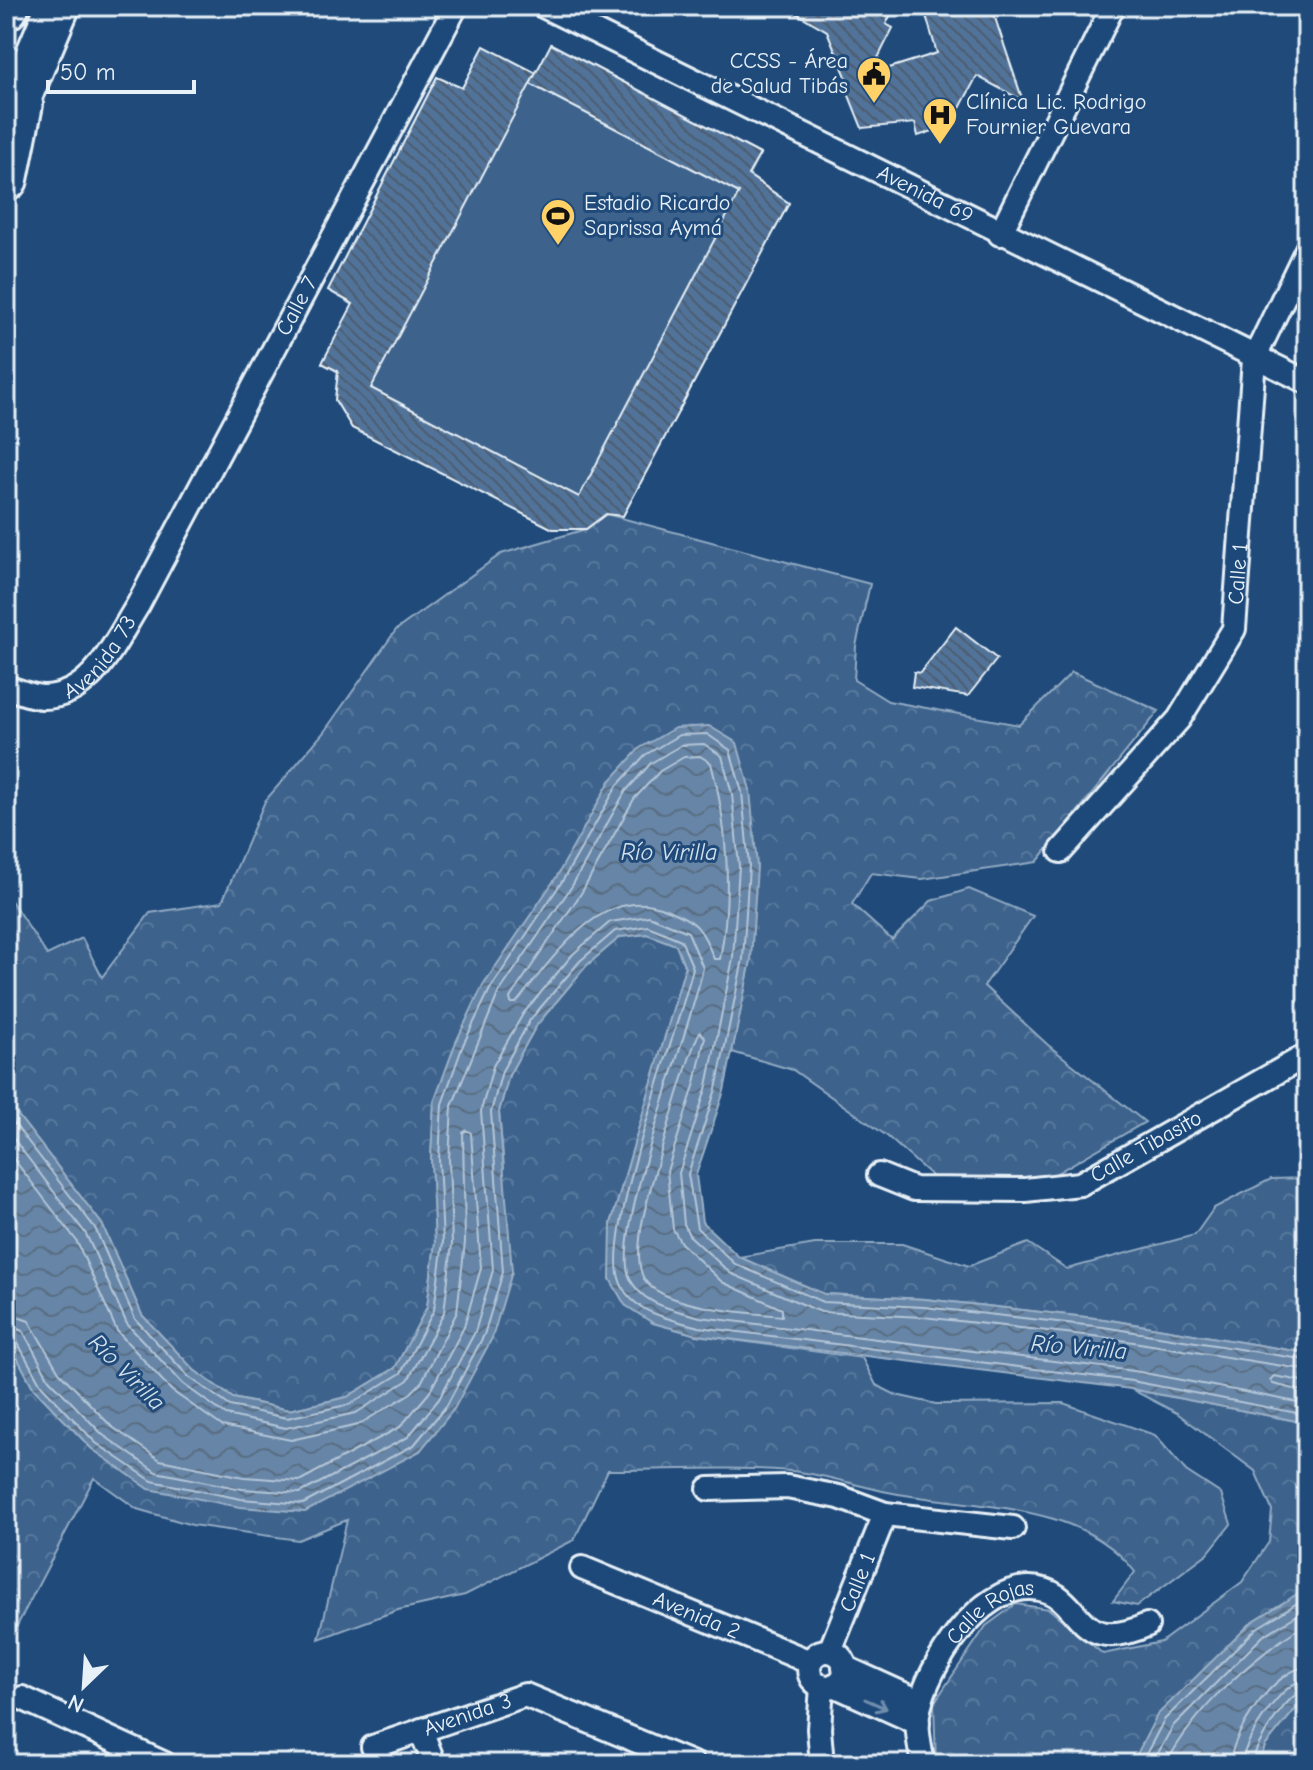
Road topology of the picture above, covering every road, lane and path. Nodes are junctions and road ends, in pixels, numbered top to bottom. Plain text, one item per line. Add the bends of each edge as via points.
1 (58, 6) edge
2 (456, 6) edge
3 (543, 6) edge
4 (1113, 6) edge
5 (26, 83) junction
6 (6, 130) edge
7 (6, 179) edge
8 (1000, 234) junction
9 (1307, 249) edge
10 (1254, 359) junction
11 (1307, 382) edge
12 (138, 605) joint
13 (6, 687) edge
14 (1061, 851) dead end
15 (1307, 1055) edge
16 (879, 1175) dead end
17 (709, 1489) dead end
18 (885, 1514) junction
19 (1013, 1528) dead end
20 (582, 1568) dead end
21 (1147, 1625) dead end
22 (828, 1670) junction
23 (22, 1698) dead end
24 (920, 1712) junction
25 (421, 1730) junction
26 (373, 1747) dead end
27 (165, 1764) edge
28 (434, 1764) edge
29 (693, 1764) edge
30 (822, 1764) edge
31 (923, 1764) edge

1 - 5 highway
2 - 12 street, Calle 7
3 - 8 street, Avenida 69
4 - 8 street
5 - 6 highway
5 - 7 highway
8 - 10 street, Avenida 69
9 - 10 street, Calle 1
10 - 11 street, Avenida 69
10 - 14 street, Calle 1 via 1234,629 1179,719
12 - 13 street, Avenida 73 via 100,665 77,689 42,697
15 - 16 street, Calle Tibasito via 1080,1184 1025,1190 914,1189
17 - 18 street via 787,1487 839,1497
18 - 19 street
18 - 22 street, Calle 1
20 - 22 street, Avenida 2
21 - 24 street, Calle Rojas via 1127,1634 1103,1635 1082,1623 1052,1593 1014,1590 988,1604 948,1643 929,1678
22 - 24 street, Avenida 2
22 - 30 street, Calle 1 via 819,1729
23 - 27 street
24 - 31 street, Calle Rojas
25 - 26 street, Avenida 3
25 - 28 street
25 - 29 street, Avenida 3 via 525,1695

